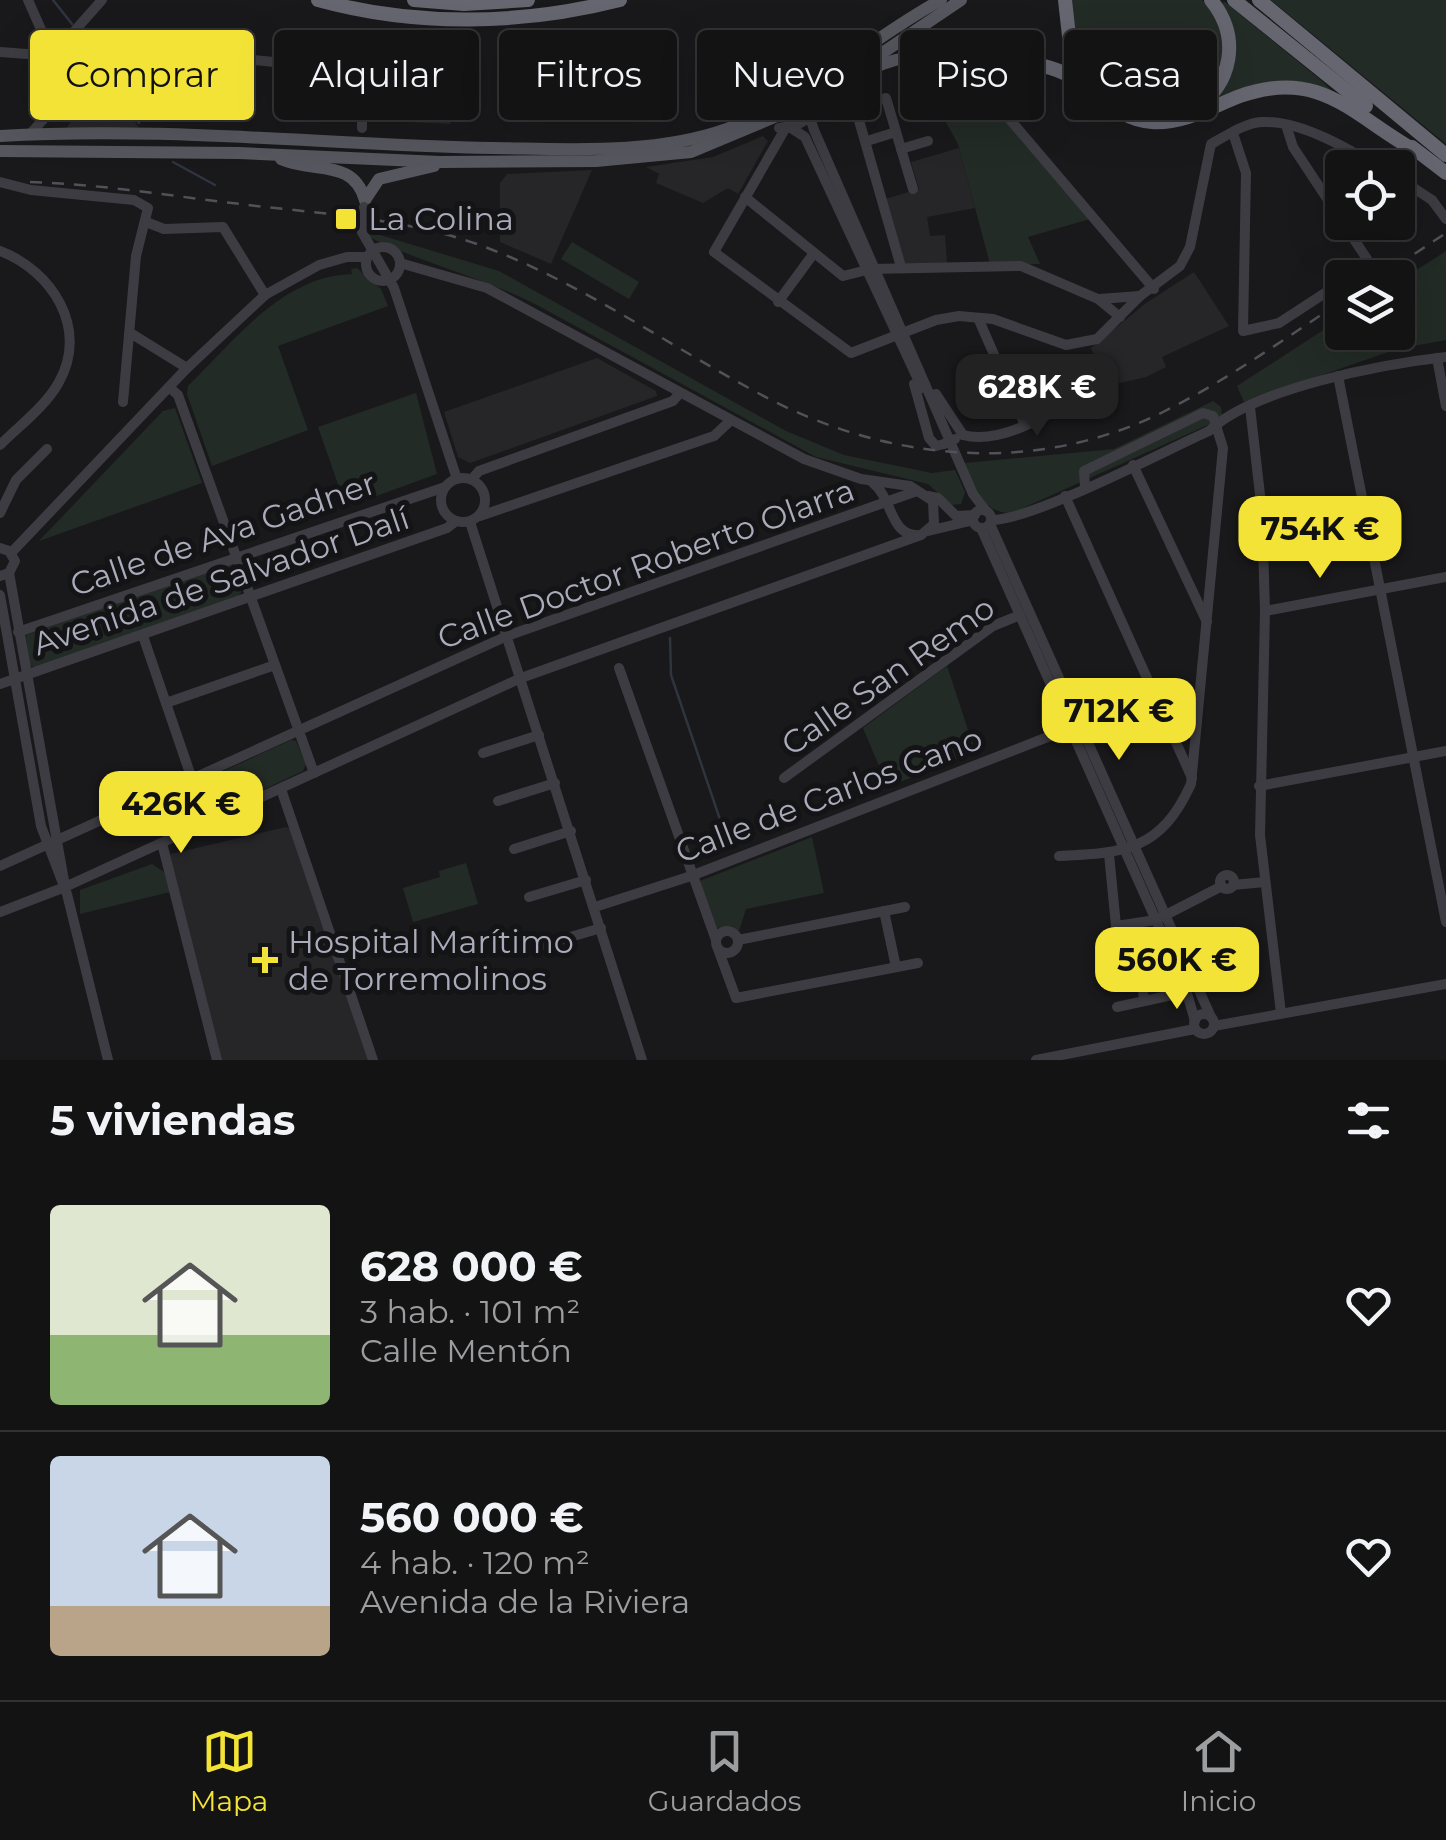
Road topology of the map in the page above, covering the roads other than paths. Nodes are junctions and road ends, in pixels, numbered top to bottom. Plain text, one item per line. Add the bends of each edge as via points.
1 (28, 0) edge
2 (102, 0) edge
3 (318, 0) edge
4 (414, 0) edge
5 (528, 0) edge
6 (620, 0) edge
7 (941, 0) edge
8 (961, 0) edge
9 (1065, 0) edge
10 (1211, 0) edge
11 (1234, 0) edge
12 (1258, 0) edge
13 (41, 30) edge
14 (79, 30) edge
15 (1067, 30) edge
16 (880, 40) edge
17 (880, 51) edge
18 (0, 52) edge
19 (30, 54) edge
20 (254, 60) edge
21 (880, 100) edge
22 (42, 120) edge
23 (57, 120) edge
24 (780, 120) edge
25 (780, 120) edge
26 (813, 120) edge
27 (860, 120) edge
28 (1010, 120) edge
29 (1161, 120) edge
30 (1169, 121) junction
31 (777, 122) junction
32 (1286, 125) junction
33 (362, 128) dead end
34 (814, 130) junction
35 (896, 132) junction
36 (1233, 133) junction
37 (30, 134) junction
38 (67, 134) junction
39 (0, 136) edge
40 (867, 141) junction
41 (928, 141) dead end
42 (901, 149) junction
43 (1341, 150) edge
44 (0, 151) edge
45 (1416, 151) junction
46 (273, 155) junction
47 (1446, 155) edge
48 (440, 162) junction
49 (1446, 173) edge
50 (355, 178) junction
51 (380, 180) junction
52 (0, 182) edge
53 (913, 189) dead end
54 (1415, 189) edge
55 (745, 196) junction
56 (365, 204) junction
57 (1444, 216) edge
58 (146, 222) junction
59 (0, 251) edge
60 (814, 252) junction
61 (369, 254) junction
62 (1367, 260) edge
63 (400, 263) junction
64 (878, 268) junction
65 (901, 268) junction
66 (865, 271) junction
67 (391, 279) junction
68 (1154, 288) junction
69 (1325, 293) edge
70 (265, 295) junction
71 (1140, 296) junction
72 (1098, 299) junction
73 (778, 302) junction
74 (978, 318) junction
75 (1120, 318) junction
76 (132, 334) junction
77 (900, 334) junction
78 (1441, 358) edge
79 (187, 368) junction
80 (917, 371) junction
81 (1338, 376) junction
82 (1103, 384) dead end
83 (169, 387) junction
84 (680, 394) junction
85 (123, 402) dead end
86 (1446, 406) edge
87 (1250, 408) junction
88 (730, 422) junction
89 (1024, 423) junction
90 (1215, 425) junction
91 (954, 439) junction
92 (0, 445) edge
93 (47, 449) dead end
94 (1133, 465) junction
95 (456, 478) junction
96 (472, 479) junction
97 (872, 482) junction
98 (445, 487) junction
99 (1084, 487) junction
100 (922, 494) junction
101 (1065, 496) junction
102 (971, 498) junction
103 (891, 505) junction
104 (868, 507) junction
105 (946, 507) junction
106 (0, 512) edge
107 (475, 518) junction
108 (982, 519) junction
109 (456, 521) junction
110 (924, 533) junction
111 (4, 548) edge
112 (237, 556) junction
113 (5, 575) edge
114 (1446, 576) edge
115 (1382, 591) junction
116 (1209, 592) junction
117 (1194, 594) junction
118 (0, 595) edge
119 (252, 596) junction
120 (1265, 610) junction
121 (1020, 615) junction
122 (1207, 623) junction
123 (18, 632) junction
124 (143, 636) junction
125 (507, 636) junction
126 (274, 666) junction
127 (619, 668) dead end
128 (20, 678) junction
129 (521, 678) junction
130 (0, 684) edge
131 (166, 703) junction
132 (1076, 726) junction
133 (299, 732) junction
134 (539, 735) junction
135 (1197, 744) junction
136 (1178, 746) junction
137 (1446, 751) edge
138 (483, 753) dead end
139 (1416, 758) junction
140 (314, 773) junction
141 (784, 778) dead end
142 (192, 780) junction
143 (1192, 780) junction
144 (555, 783) junction
145 (1259, 786) junction
146 (281, 789) junction
147 (498, 801) dead end
148 (53, 822) junction
149 (206, 822) junction
150 (570, 831) junction
151 (69, 837) junction
152 (162, 843) junction
153 (51, 845) junction
154 (514, 849) dead end
155 (1130, 849) junction
156 (1109, 854) junction
157 (1059, 856) dead end
158 (0, 866) edge
159 (691, 876) junction
160 (586, 880) junction
161 (1266, 882) junction
162 (64, 887) junction
163 (529, 897) dead end
164 (905, 906) dead end
165 (595, 907) junction
166 (884, 911) junction
167 (0, 912) edge
168 (1160, 917) junction
169 (1446, 922) edge
170 (601, 928) junction
171 (717, 945) junction
172 (544, 946) dead end
173 (1137, 952) dead end
174 (918, 963) dead end
175 (896, 967) junction
176 (1446, 984) edge
177 (1186, 992) junction
178 (1144, 999) junction
179 (1117, 1006) dead end
180 (1281, 1013) junction
181 (1212, 1022) junction
182 (1195, 1024) junction
183 (108, 1060) edge
184 (217, 1060) edge
185 (373, 1060) edge
186 (642, 1060) edge
187 (1036, 1060) edge

1 - 13 street
2 - 14 street
3 - 6 highway via 408,17 472,20
4 - 5 highway
7 - 16 main road
8 - 17 main road
9 - 15 highway
10 - 30 highway via 1227,26 1227,69 1204,103
11 - 45 highway
12 - 47 highway
18 - 19 street
20 - 33 street via 354,70 362,84
21 - 35 street via 886,98
22 - 37 street
23 - 38 street
24 - 31 main road
25 - 31 street
26 - 34 street
27 - 40 street
28 - 68 street
29 - 30 highway
30 - 45 highway via 1245,94 1287,89 1349,104
31 - 34 street
31 - 38 main road via 691,139 577,149
31 - 48 main road via 692,152 642,159
31 - 55 street
31 - 66 street
32 - 36 street via 1262,122
32 - 43 street
32 - 62 street via 1293,147
34 - 64 street
35 - 40 street
35 - 42 street
36 - 68 street via 1211,144 1190,247 1180,266
36 - 69 street via 1246,173 1243,332 1278,323
37 - 38 main road
37 - 39 main road
40 - 65 street
41 - 42 street
42 - 53 street
44 - 46 main road
45 - 49 highway
46 - 48 main road
46 - 50 main road
48 - 51 main road
50 - 51 main road
50 - 56 main road
51 - 56 main road
52 - 58 street via 134,200 148,208
54 - 57 street
55 - 60 street
55 - 73 street via 714,252
56 - 61 street, bridge via 362,232
58 - 70 street via 223,227
58 - 76 street via 136,256
59 - 92 street via 48,282 66,316 70,347 58,384
60 - 66 street via 843,276
60 - 73 street
61 - 63 street via 392,249
61 - 67 street via 372,276
61 - 70 street via 318,265
63 - 67 street
63 - 84 street via 487,288
64 - 65 street
64 - 66 street
64 - 77 street
65 - 72 street via 1021,266
66 - 77 street
67 - 95 street
68 - 71 street
70 - 79 street
71 - 72 street
71 - 75 street
72 - 75 street
73 - 77 street via 851,353
74 - 75 street via 1066,346 1097,339
74 - 77 street via 936,320
74 - 89 street
76 - 79 street
76 - 85 street
77 - 80 street
78 - 81 street
78 - 86 street
79 - 83 street
80 - 91 street
80 - 91 street via 929,438 936,446
80 - 102 street
80 - 108 street
81 - 87 street
81 - 115 street
82 - 89 street
83 - 111 street
83 - 112 street
84 - 88 street
84 - 96 street
87 - 90 street
87 - 120 street
88 - 97 street via 804,459
88 - 107 street via 714,436
89 - 91 street
90 - 94 street
90 - 99 street via 1203,413 1084,471
90 - 116 street via 1223,448
93 - 106 street via 16,480
94 - 99 street
94 - 117 street
95 - 96 street
95 - 98 street
96 - 107 street via 486,496
97 - 100 street
97 - 103 street
97 - 104 street via 876,491
98 - 109 street via 442,506
98 - 112 street, Calle de Ava Gadner
99 - 101 street
100 - 103 street via 902,495
100 - 105 street
100 - 110 street via 936,516
101 - 108 street via 1012,518
101 - 136 street
102 - 105 street via 960,511
102 - 108 street
103 - 104 street, Calle Doctor Roberto Olarra
103 - 110 street via 904,533
104 - 125 street, Calle Doctor Roberto Olarra
105 - 108 street via 956,516
107 - 109 street
107 - 125 street
108 - 110 street
108 - 121 street
108 - 132 street
109 - 119 street, Avenida de Salvador Dalí
110 - 129 street
111 - 113 street via 14,566
112 - 119 street
112 - 123 street, Calle de Ava Gadner
113 - 123 street
114 - 115 street
115 - 120 street
115 - 139 street
116 - 117 street
116 - 122 street
117 - 122 street
118 - 128 street
119 - 124 street, Avenida de Salvador Dalí
119 - 126 street
120 - 145 street
121 - 132 street
121 - 141 street, Calle San Remo via 993,626
122 - 135 street
123 - 128 street
124 - 128 street, Avenida de Salvador Dalí
124 - 131 street
125 - 129 street
125 - 133 street, Calle Doctor Roberto Olarra
126 - 131 street
126 - 133 street
127 - 159 street
128 - 130 street, Avenida de Salvador Dalí
128 - 148 street
128 - 153 street
129 - 134 street
129 - 140 street
131 - 142 street
132 - 155 street
132 - 159 street, Calle de Carlos Cano
133 - 140 street
133 - 142 street, Calle Doctor Roberto Olarra
134 - 138 street
134 - 144 street
135 - 136 street
135 - 143 street
136 - 143 street
137 - 139 street
139 - 145 street
139 - 169 street
140 - 146 street
142 - 149 street
142 - 151 street, Calle Doctor Roberto Olarra
143 - 155 street via 1164,830
144 - 147 street
144 - 150 street
145 - 161 street
146 - 149 street
146 - 185 street
148 - 151 street
148 - 153 street
149 - 152 street
150 - 154 street
150 - 160 street
151 - 153 street, Calle Doctor Roberto Olarra
152 - 162 street
152 - 184 street
153 - 158 street, Calle Doctor Roberto Olarra
153 - 162 street
155 - 156 street
155 - 168 street
156 - 157 street
156 - 168 street via 1116,926
159 - 165 street, Calle de Carlos Cano
159 - 171 street
160 - 163 street
160 - 165 street
161 - 168 street via 1228,886
161 - 180 street
162 - 167 street
162 - 183 street
164 - 166 street
165 - 170 street
166 - 171 street via 738,940 727,931
166 - 175 street
168 - 177 street
168 - 181 street
170 - 172 street
170 - 186 street
171 - 175 street via 732,993 740,998
173 - 178 street
174 - 175 street
176 - 180 street
177 - 178 street
177 - 182 street
178 - 179 street
180 - 181 street
181 - 182 street via 1202,1014
181 - 182 street via 1205,1034
182 - 187 street

